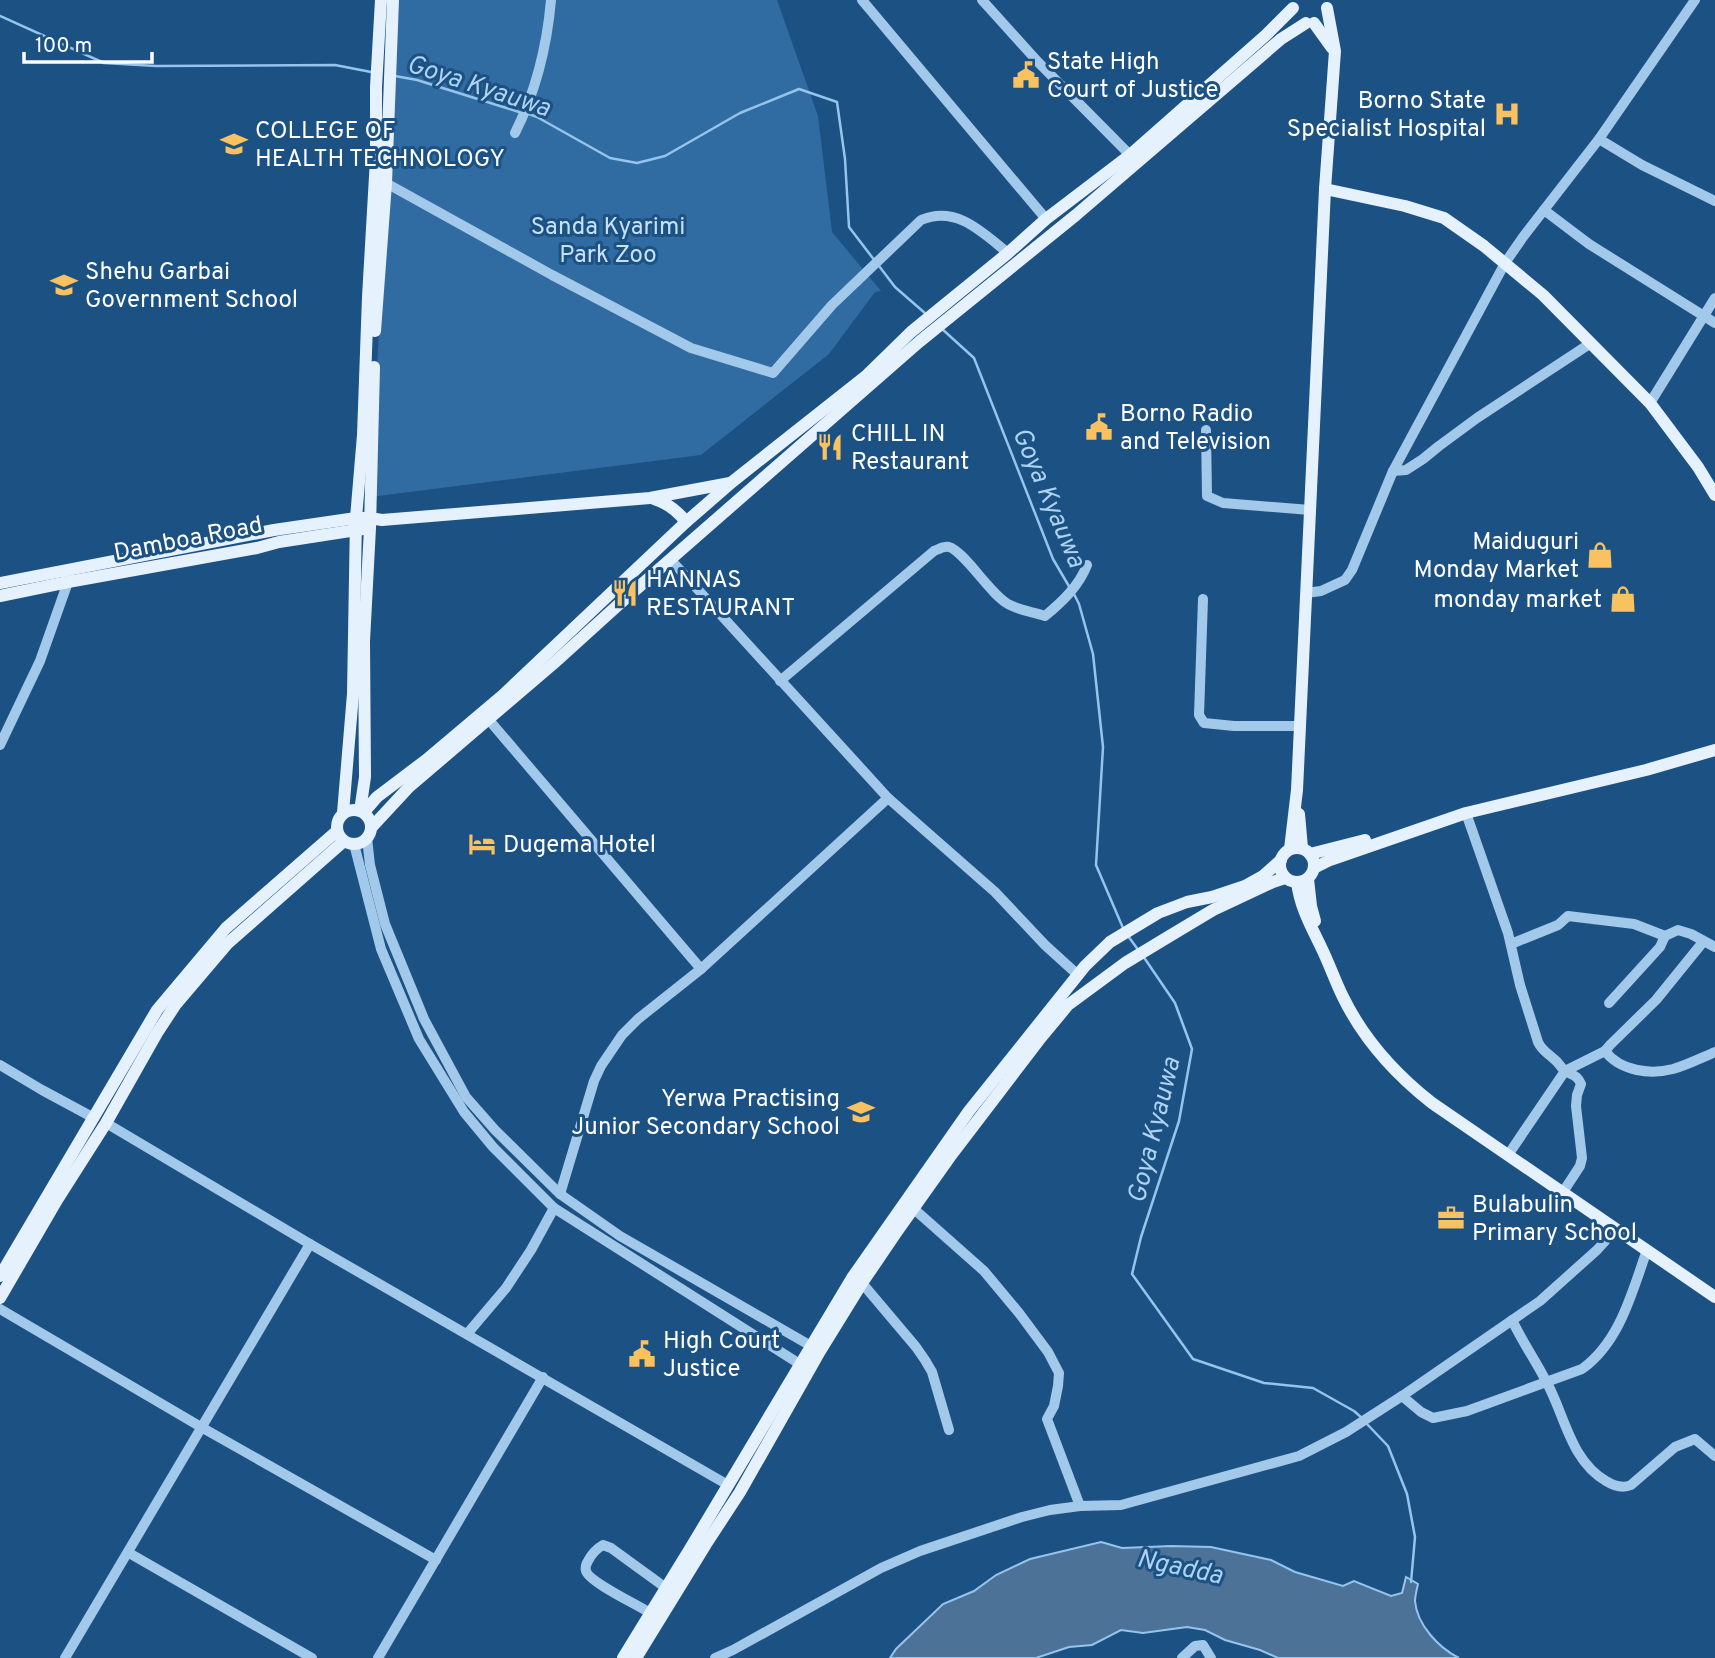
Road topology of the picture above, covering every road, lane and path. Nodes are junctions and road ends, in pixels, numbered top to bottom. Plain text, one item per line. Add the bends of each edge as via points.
1 (381, 0) edge
2 (393, 0) edge
3 (551, 0) edge
4 (862, 0) edge
5 (982, 0) edge
6 (1695, 0) edge
7 (1294, 3) edge
8 (1327, 3) edge
9 (1310, 23) junction
10 (385, 30) junction
11 (1335, 51) junction
12 (383, 87) junction
13 (517, 130) dead end
14 (1599, 139) junction
15 (1130, 155) junction
16 (386, 183) junction
17 (1325, 189) junction
18 (1715, 201) edge
19 (1544, 210) junction
20 (1046, 219) junction
21 (1007, 253) junction
22 (1505, 263) junction
23 (982, 282) junction
24 (1715, 298) edge
25 (1705, 316) junction
26 (1715, 323) edge
27 (915, 337) junction
28 (1591, 343) junction
29 (1650, 403) junction
30 (1206, 430) dead end
31 (1393, 471) junction
32 (732, 482) junction
33 (1715, 495) edge
34 (650, 498) junction
35 (1310, 510) junction
36 (686, 522) junction
37 (367, 523) junction
38 (670, 559) junction
39 (1085, 571) dead end
40 (67, 576) junction
41 (0, 583) edge
42 (1306, 593) junction
43 (0, 597) edge
44 (1203, 600) dead end
45 (780, 681) junction
46 (489, 720) junction
47 (1300, 726) junction
48 (0, 745) edge
49 (1715, 750) edge
50 (365, 777) junction
51 (387, 789) junction
52 (888, 798) junction
53 (362, 811) junction
54 (343, 813) junction
55 (1466, 813) junction
56 (369, 833) junction
57 (1394, 837) junction
58 (345, 839) junction
59 (1300, 850) junction
60 (1280, 860) junction
61 (1301, 877) junction
62 (1665, 936) junction
63 (1703, 942) junction
64 (1511, 944) junction
65 (1715, 947) edge
66 (701, 969) junction
67 (1078, 975) junction
68 (1609, 1003) dead end
69 (1605, 1051) junction
70 (1715, 1052) edge
71 (0, 1065) edge
72 (1565, 1071) junction
73 (100, 1120) junction
74 (1508, 1155) junction
75 (1563, 1192) junction
76 (560, 1194) junction
77 (554, 1208) junction
78 (914, 1209) junction
79 (1616, 1229) junction
80 (310, 1244) junction
81 (1647, 1250) junction
82 (0, 1276) edge
83 (862, 1283) junction
84 (1715, 1297) edge
85 (0, 1298) edge
86 (0, 1309) edge
87 (1512, 1320) junction
88 (467, 1334) junction
89 (816, 1349) junction
90 (805, 1368) junction
91 (543, 1377) junction
92 (1547, 1381) junction
93 (1402, 1396) junction
94 (201, 1427) junction
95 (949, 1430) dead end
96 (1715, 1456) edge
97 (729, 1485) junction
98 (1080, 1506) junction
99 (129, 1553) junction
100 (436, 1560) junction
101 (666, 1588) junction
102 (650, 1613) junction
103 (65, 1658) edge
104 (312, 1658) edge
105 (378, 1658) edge
106 (623, 1658) edge
107 (636, 1658) edge
108 (715, 1658) edge
109 (1182, 1658) edge
110 (1211, 1658) edge

1 - 10 main road
2 - 10 main road
3 - 13 street via 533,94
4 - 20 street
5 - 15 street
6 - 14 street
7 - 9 main road via 1296,16
7 - 15 main road via 1266,36
8 - 9 main road via 1323,18
8 - 11 main road
9 - 11 main road
9 - 23 main road via 1274,44 1086,206
10 - 12 main road
11 - 17 main road
12 - 16 main road
12 - 37 main road via 368,297 363,435
14 - 18 street
14 - 19 street
15 - 20 main road
16 - 21 street via 691,348 773,373 832,305 921,220 934,214 951,216 972,225
16 - 37 main road via 374,334
17 - 22 main road via 1444,218
17 - 35 main road
19 - 22 street
19 - 25 street via 1589,244
20 - 21 main road
21 - 23 main road
22 - 28 main road
22 - 31 street
23 - 27 main road
24 - 25 street
25 - 26 street
25 - 29 street
27 - 32 main road
27 - 38 main road
28 - 29 main road
28 - 31 street via 1406,470
29 - 33 main road
30 - 35 street via 1207,496 1223,503
31 - 42 street via 1345,580
32 - 34 main road, Damboa Road
32 - 36 main road
34 - 36 main road via 664,502
34 - 37 main road, Damboa Road
35 - 42 main road
36 - 51 main road via 503,695
37 - 40 main road, Damboa Road via 274,530 102,562
37 - 50 main road
37 - 54 main road
38 - 45 street
38 - 46 main road
39 - 45 street via 1045,615 1007,604 946,546 934,551
40 - 41 main road, Damboa Road
40 - 43 main road, Damboa Road
40 - 48 street via 40,661
42 - 47 main road
44 - 47 street via 1201,720 1234,726
45 - 52 street
46 - 56 main road via 409,787
46 - 66 street
47 - 59 main road
49 - 55 main road
50 - 51 main road via 370,786
50 - 53 main road
51 - 53 main road
52 - 66 street
52 - 67 street via 995,892
53 - 54 main road
53 - 56 main road via 371,822
54 - 58 main road via 337,823
55 - 57 main road
55 - 64 street
56 - 58 main road via 363,841
56 - 76 street via 370,865 385,925 446,1062 466,1097
57 - 59 main road
57 - 61 main road via 1330,860
58 - 73 main road via 226,928 195,963 157,1010
58 - 77 street via 381,949 419,1039 464,1112
59 - 60 main road via 1284,854
59 - 61 main road via 1314,861
60 - 61 main road via 1280,870
60 - 67 main road via 1245,886 1158,913 1110,942
61 - 74 main road via 1299,898 1307,919 1343,998 1370,1041 1409,1085
61 - 78 main road via 1273,882 1213,910 1125,963 1068,1005
62 - 63 street via 1678,930
62 - 64 street via 1634,924 1568,916 1558,925
62 - 68 street
63 - 65 street
63 - 69 street via 1656,1000
64 - 72 street via 1538,1042
66 - 76 street via 638,1019 601,1066
67 - 89 main road via 961,1122 852,1279
69 - 70 street via 1624,1067 1643,1071 1673,1069
69 - 72 street
71 - 73 street
72 - 74 street
72 - 75 street via 1581,1084 1576,1106 1582,1158
73 - 80 street
73 - 82 main road via 49,1191
73 - 85 main road
74 - 75 main road
75 - 79 main road
76 - 89 street via 620,1236
77 - 88 street via 506,1288
77 - 90 street
78 - 83 main road
78 - 98 street via 984,1271 1048,1352 1059,1373 1054,1406 1046,1419
79 - 81 main road
79 - 87 street via 1554,1289
80 - 88 street
80 - 94 street
81 - 84 main road
81 - 92 street via 1623,1317 1595,1360
83 - 89 main road
83 - 95 street via 925,1360
86 - 94 street
87 - 92 street
87 - 93 street
88 - 91 street
89 - 90 main road
90 - 97 main road
90 - 107 main road via 740,1492
91 - 97 street
91 - 100 street
92 - 93 street via 1467,1411 1433,1418
92 - 96 street via 1574,1446 1595,1475 1611,1485 1631,1485 1675,1447 1695,1438
93 - 98 street via 1299,1456 1162,1495
94 - 99 street
94 - 100 street
97 - 101 main road
98 - 108 street via 1022,1517 920,1551
99 - 103 street
99 - 104 street
100 - 105 street
101 - 102 main road
101 - 102 street via 611,1548 603,1545 592,1554 586,1564 588,1575
102 - 106 main road
109 - 110 street via 1203,1645

